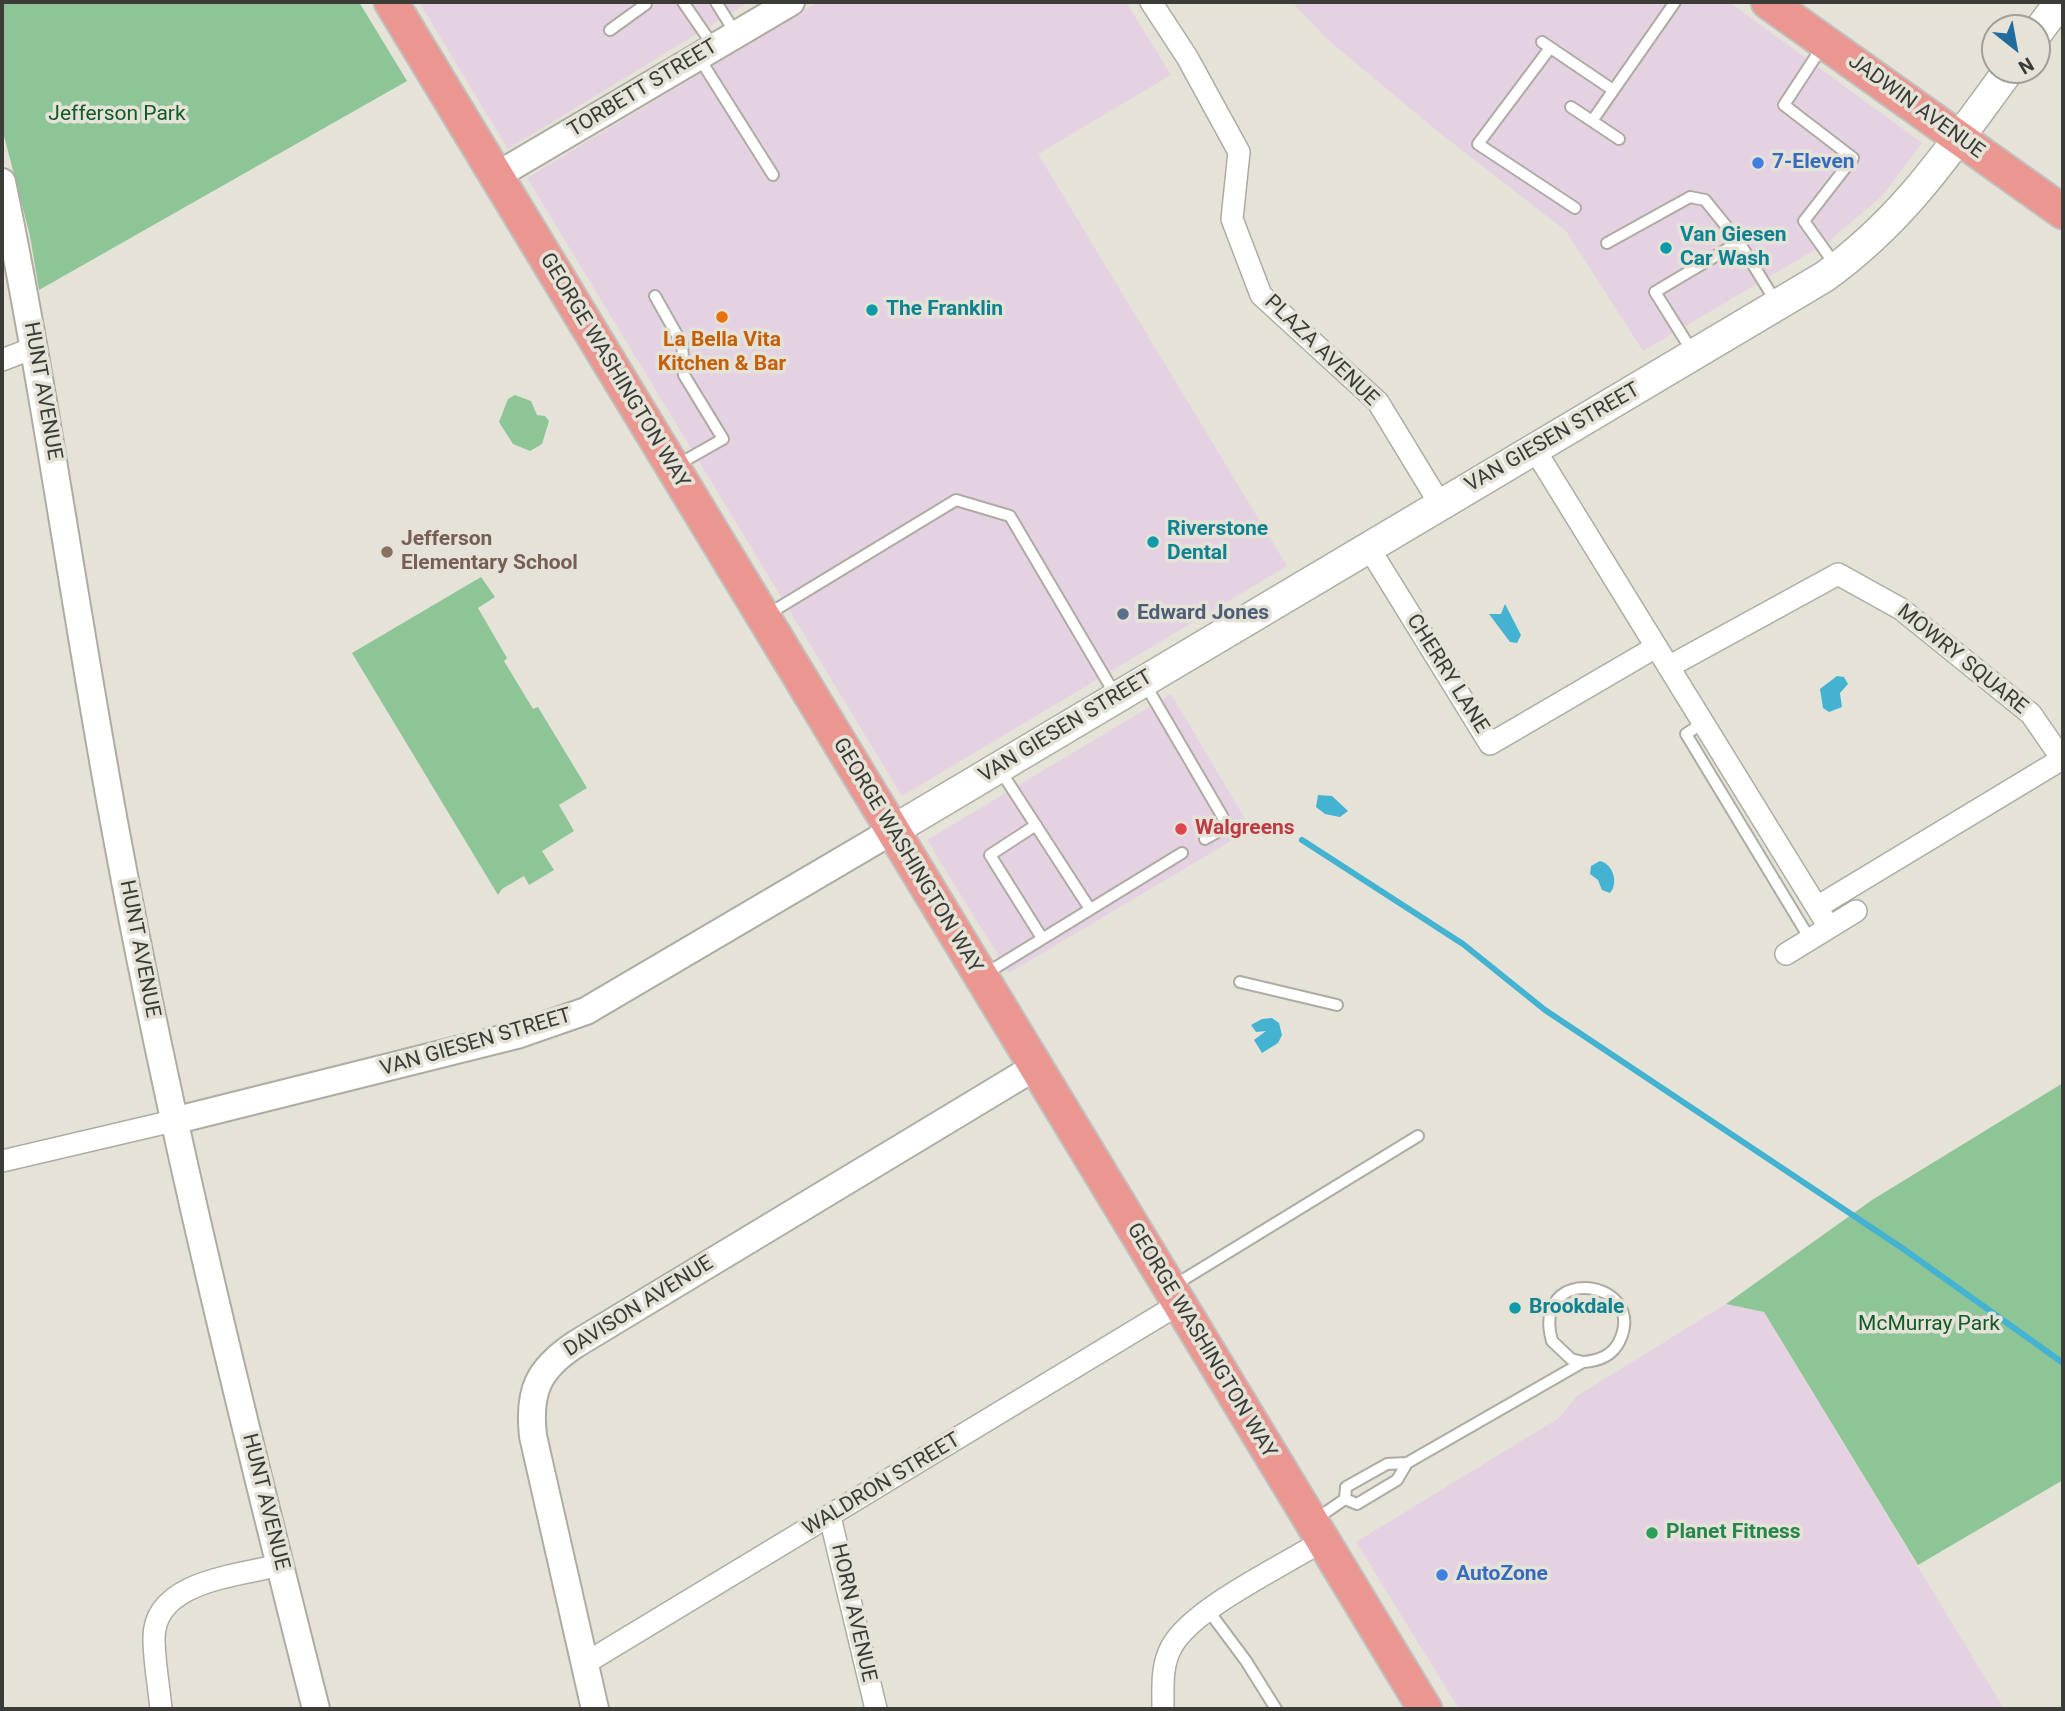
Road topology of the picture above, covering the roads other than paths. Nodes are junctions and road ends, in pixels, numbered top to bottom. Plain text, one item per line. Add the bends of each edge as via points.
1 (391, 2) edge
2 (683, 2) edge
3 (716, 2) edge
4 (791, 2) edge
5 (1151, 2) edge
6 (1675, 2) edge
7 (1768, 2) edge
8 (646, 4) dead end
9 (610, 30) dead end
10 (1826, 42) junction
11 (716, 46) junction
12 (1999, 84) edge
13 (1612, 90) junction
14 (1571, 107) dead end
15 (1592, 121) junction
16 (1960, 137) junction
17 (1619, 139) dead end
18 (774, 175) dead end
19 (496, 176) junction
20 (2, 182) edge
21 (1575, 208) dead end
22 (2063, 212) edge
23 (1739, 242) junction
24 (1607, 243) dead end
25 (1837, 268) junction
26 (655, 296) dead end
27 (1777, 304) junction
28 (36, 347) junction
29 (1694, 354) junction
30 (2, 360) edge
31 (1535, 450) junction
32 (672, 468) junction
33 (1440, 504) junction
34 (1368, 548) junction
35 (763, 617) junction
36 (1656, 647) junction
37 (1670, 666) junction
38 (1143, 681) junction
39 (1117, 697) junction
40 (1704, 722) junction
41 (998, 768) junction
42 (1757, 810) junction
43 (1739, 822) junction
44 (1036, 825) junction
45 (891, 831) junction
46 (1205, 839) dead end
47 (1182, 853) dead end
48 (1817, 907) junction
49 (1090, 909) junction
50 (1856, 911) dead end
51 (1829, 927) junction
52 (1042, 938) junction
53 (1810, 939) junction
54 (1786, 954) dead end
55 (980, 977) junction
56 (1240, 982) dead end
57 (1337, 1005) dead end
58 (1035, 1067) junction
59 (173, 1121) junction
60 (1418, 1136) dead end
61 (2, 1161) edge
62 (1174, 1296) junction
63 (1583, 1362) junction
64 (1407, 1463) junction
65 (1345, 1499) junction
66 (830, 1517) junction
67 (1317, 1532) junction
68 (280, 1565) junction
69 (1208, 1611) junction
70 (584, 1664) junction
71 (161, 1709) edge
72 (316, 1709) edge
73 (595, 1709) edge
74 (876, 1709) edge
75 (1163, 1709) edge
76 (1276, 1709) edge
77 (1425, 1709) edge

1 - 19 main road, GEORGE WASHINGTON WAY
2 - 11 lane
3 - 11 lane
4 - 11 street, TORBETT STREET
5 - 33 street, PLAZA AVENUE via 1239,152 1233,219 1261,295 1377,402
6 - 13 lane
7 - 10 main road, JADWIN AVENUE
8 - 9 lane
10 - 16 main road, JADWIN AVENUE
10 - 25 lane via 1784,106 1853,158 1804,221
11 - 18 lane
11 - 19 street, TORBETT STREET
12 - 16 main road, VAN GIESEN STREET
13 - 15 lane
13 - 21 lane via 1546,45 1478,144
14 - 15 lane
15 - 17 lane
16 - 22 main road, JADWIN AVENUE
16 - 25 main road, VAN GIESEN STREET via 1902,211
19 - 32 main road, GEORGE WASHINGTON WAY
20 - 28 street, HUNT AVENUE
23 - 24 lane via 1705,200 1690,197
23 - 27 lane
23 - 29 lane via 1655,292
25 - 27 main road, VAN GIESEN STREET
26 - 32 lane via 681,344 684,375 723,439
27 - 29 main road, VAN GIESEN STREET
28 - 30 street
28 - 59 street, HUNT AVENUE via 114,825
29 - 31 main road, VAN GIESEN STREET
31 - 33 main road, VAN GIESEN STREET
31 - 36 street
32 - 35 main road, GEORGE WASHINGTON WAY
33 - 34 main road, VAN GIESEN STREET
34 - 36 street, CHERRY LANE via 1490,744
34 - 38 main road, VAN GIESEN STREET
35 - 39 lane via 956,500 1010,516
35 - 45 main road, GEORGE WASHINGTON WAY
36 - 37 street
37 - 40 street
37 - 48 street, MOWRY SQUARE via 1838,573 1902,609 2031,714 2062,759
38 - 39 main road, VAN GIESEN STREET
38 - 46 lane via 1228,825
39 - 41 main road, VAN GIESEN STREET
40 - 42 street
40 - 43 lane via 1686,734
41 - 44 lane
41 - 45 main road, VAN GIESEN STREET
42 - 43 lane
42 - 48 street
43 - 53 lane
44 - 49 lane
44 - 52 lane via 990,855
45 - 55 main road, GEORGE WASHINGTON WAY
45 - 59 street, VAN GIESEN STREET via 586,1011 517,1035
47 - 49 lane
48 - 51 street
49 - 52 lane
50 - 51 street
51 - 53 street
52 - 55 lane
53 - 54 street
55 - 58 main road, GEORGE WASHINGTON WAY
56 - 57 lane
58 - 62 main road, GEORGE WASHINGTON WAY
58 - 70 street, DAVISON AVENUE via 628,1312 550,1364 531,1402 533,1436
59 - 61 street, VAN GIESEN STREET
59 - 68 street, HUNT AVENUE
60 - 62 lane
62 - 66 street, WALDRON STREET
62 - 67 main road, GEORGE WASHINGTON WAY
63 - 63 lane via 1608,1355 1617,1346 1624,1324 1616,1301 1597,1288 1563,1295 1555,1304 1549,1328 1560,1352
63 - 64 lane
64 - 65 lane via 1387,1464 1346,1487
64 - 65 lane via 1397,1480 1357,1504
65 - 67 lane
66 - 70 street, WALDRON STREET
66 - 74 street, HORN AVENUE
67 - 69 street
67 - 77 main road, GEORGE WASHINGTON WAY
68 - 71 street via 188,1588 162,1608 154,1637
68 - 72 street, HUNT AVENUE
69 - 75 street via 1172,1645 1163,1679
69 - 76 lane
70 - 73 street, DAVISON AVENUE

